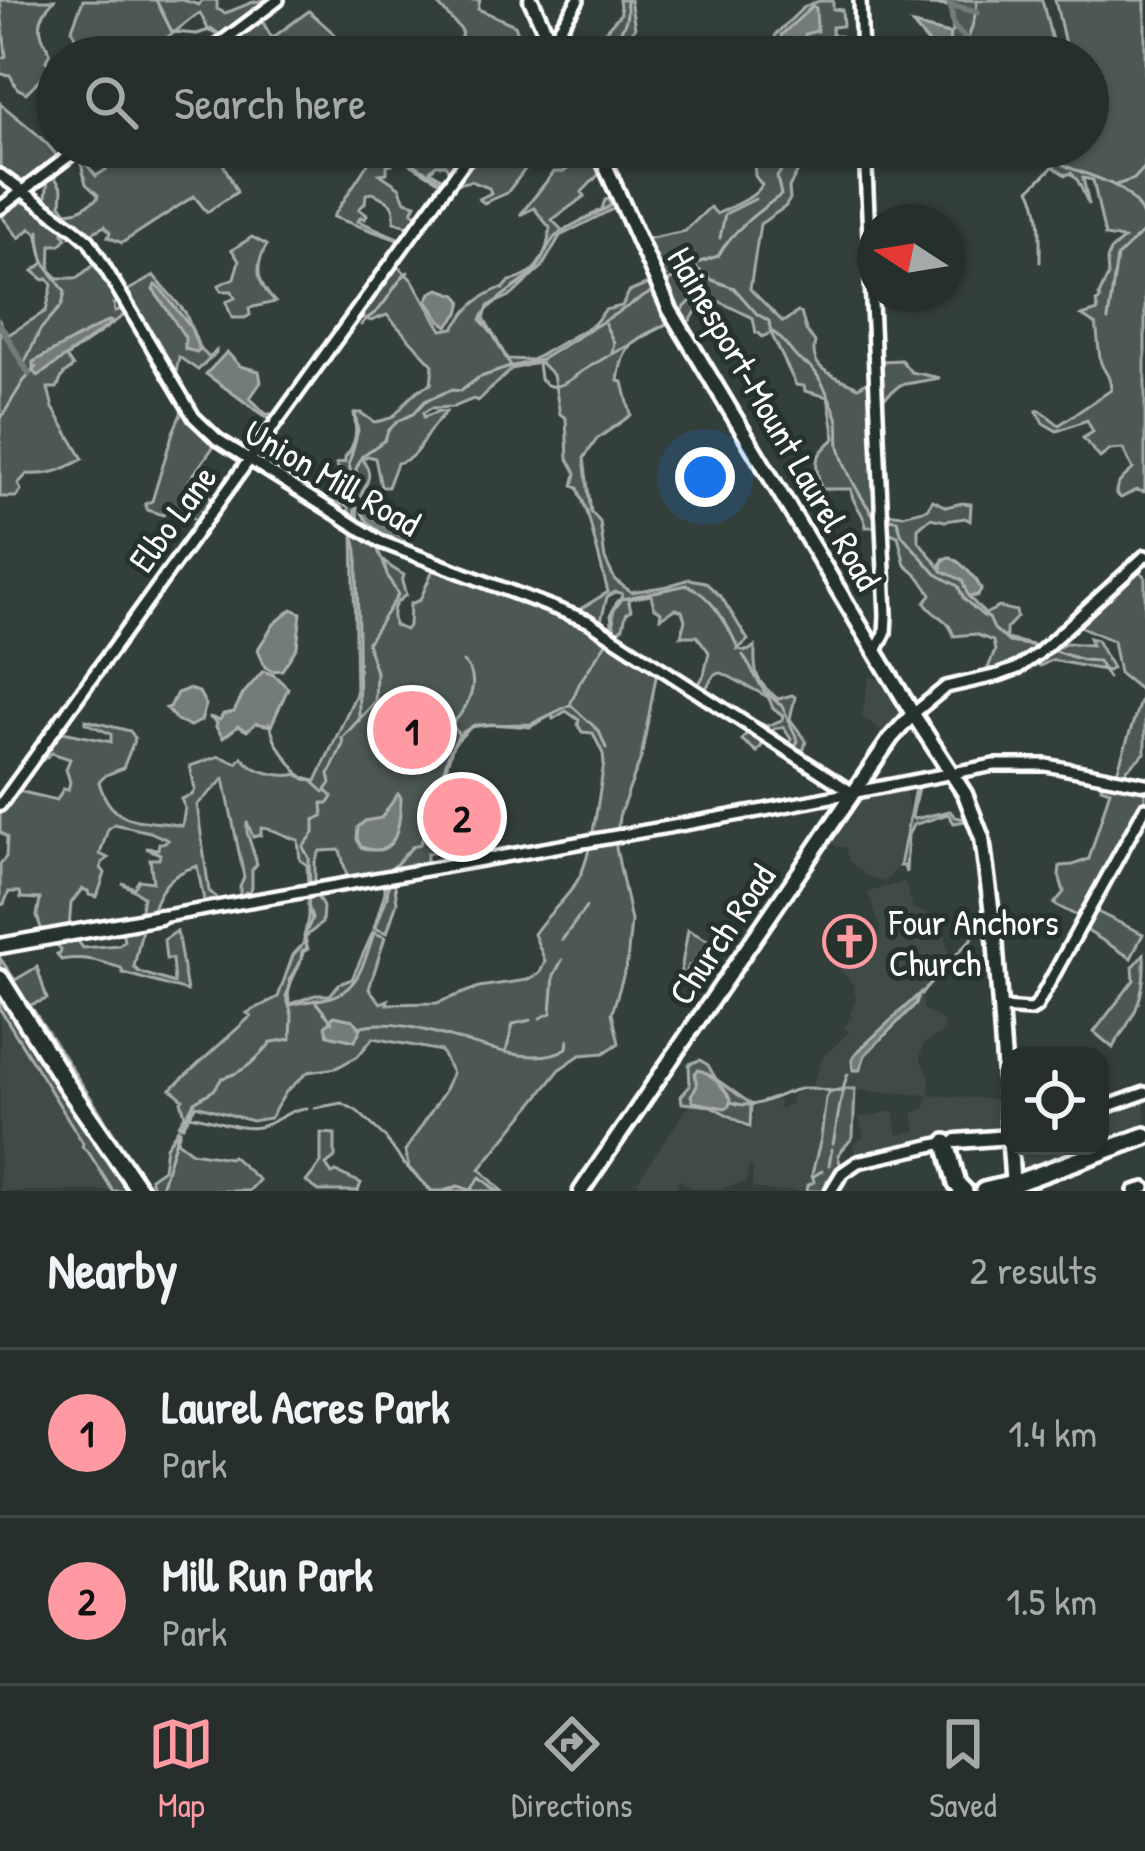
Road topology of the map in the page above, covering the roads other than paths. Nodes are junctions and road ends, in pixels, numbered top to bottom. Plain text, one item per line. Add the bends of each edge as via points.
1 (278, 0) edge
2 (531, 0) edge
3 (578, 0) edge
4 (860, 0) edge
5 (230, 36) edge
6 (547, 36) edge
7 (561, 36) edge
8 (861, 36) edge
9 (53, 168) edge
10 (460, 168) edge
11 (606, 168) edge
12 (866, 168) edge
13 (0, 175) edge
14 (22, 192) junction
15 (0, 208) edge
16 (248, 459) junction
17 (1145, 556) edge
18 (876, 651) junction
19 (692, 688) junction
20 (700, 704) dead end
21 (913, 714) junction
22 (953, 773) junction
23 (1145, 784) edge
24 (846, 798) junction
25 (0, 805) edge
26 (1145, 808) edge
27 (160, 917) joint
28 (0, 946) edge
29 (0, 984) edge
30 (1000, 1008) junction
31 (1003, 1047) edge
32 (1145, 1093) edge
33 (1109, 1106) edge
34 (1001, 1138) edge
35 (1145, 1138) edge
36 (951, 1145) junction
37 (1011, 1155) edge
38 (1013, 1188) edge
39 (1145, 1188) edge
40 (1050, 1190) edge
41 (136, 1191) edge
42 (581, 1191) edge
43 (831, 1191) edge
44 (964, 1191) edge
45 (984, 1191) edge
46 (1134, 1191) edge

1 - 5 street
2 - 6 main road
3 - 7 street
4 - 8 street
9 - 14 street
10 - 16 street, Elbo Lane
11 - 18 main road, Hainesport-Mount Laurel Road via 687,338
12 - 18 street via 886,615
13 - 14 street, Union Mill Road
14 - 15 street
14 - 16 street, Union Mill Road via 89,241 197,421
16 - 19 street, Union Mill Road via 354,527 574,614
16 - 25 street, Elbo Lane
17 - 21 street via 1026,663 946,687
18 - 21 main road, Hainesport-Mount Laurel Road
19 - 20 street
19 - 24 street, Union Mill Road
21 - 22 main road, Hainesport-Mount Laurel Road
21 - 24 main road, Church Road
22 - 23 street via 1035,764
22 - 24 street
22 - 30 main road, Hainesport-Mount Laurel Road via 983,843
24 - 27 street
24 - 42 main road, Church Road
26 - 30 street via 1036,1007
27 - 28 main road
29 - 41 highway
30 - 31 main road, Hainesport-Mount Laurel Road
32 - 33 street
34 - 36 main road
35 - 38 highway
36 - 43 street via 858,1162
36 - 44 highway
37 - 38 main road, Hainesport-Mount Laurel Road
38 - 40 highway
38 - 45 highway
39 - 46 street

